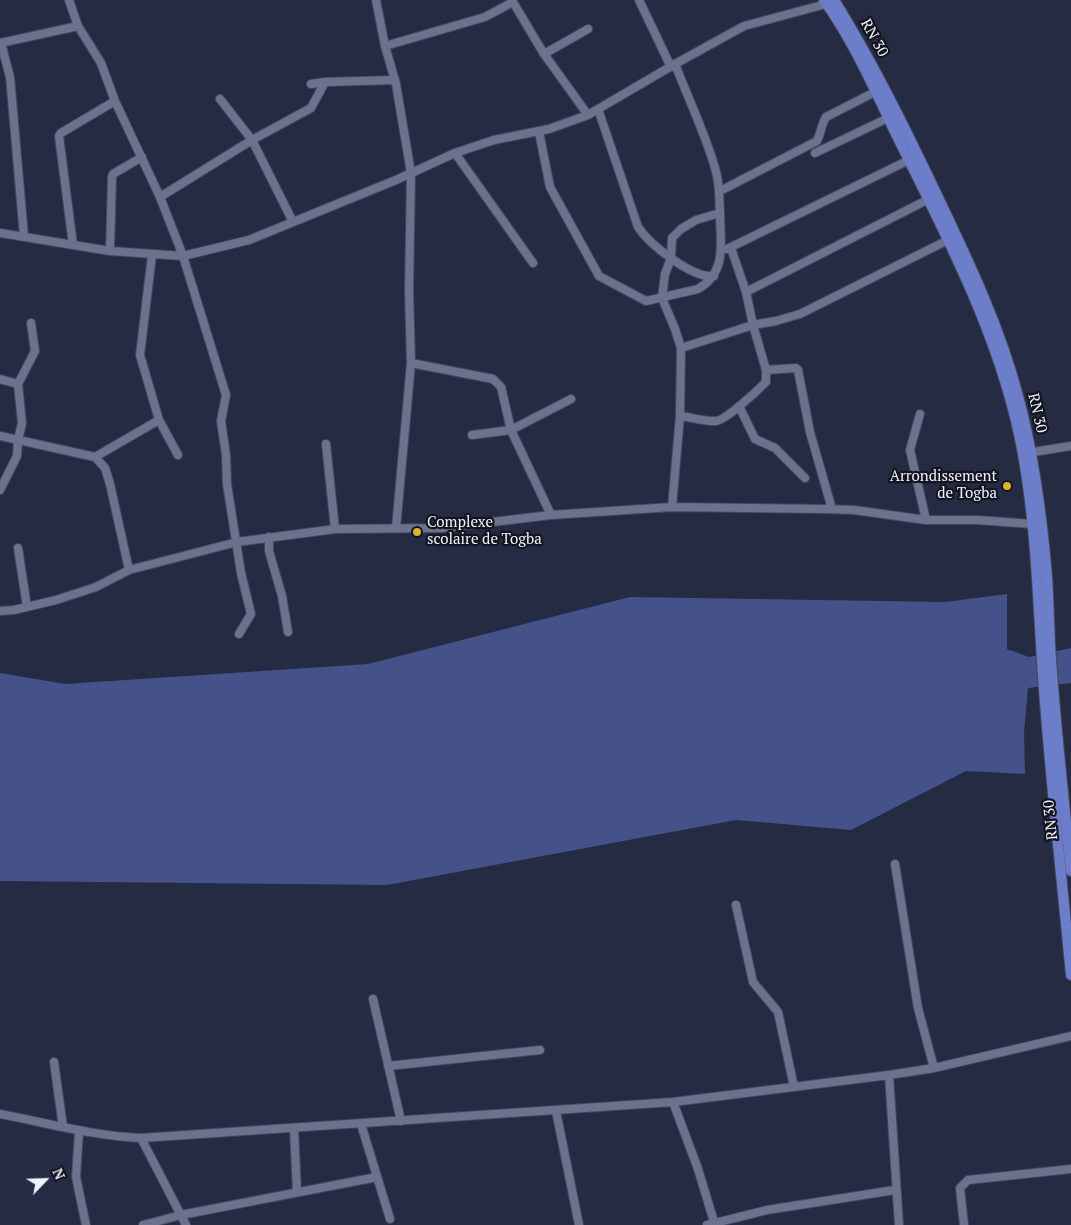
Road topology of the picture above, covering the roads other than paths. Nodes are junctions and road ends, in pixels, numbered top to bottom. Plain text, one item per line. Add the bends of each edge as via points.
1 (69, 0) edge
2 (376, 0) edge
3 (639, 0) edge
4 (512, 1) edge
5 (831, 1) edge
6 (78, 26) junction
7 (588, 29) dead end
8 (0, 43) edge
9 (385, 46) junction
10 (544, 54) junction
11 (673, 65) junction
12 (395, 80) junction
13 (325, 82) junction
14 (311, 84) dead end
15 (875, 92) junction
16 (220, 99) dead end
17 (115, 101) junction
18 (598, 109) junction
19 (588, 115) junction
20 (888, 118) junction
21 (539, 132) junction
22 (252, 140) junction
23 (456, 153) junction
24 (815, 153) dead end
25 (142, 157) junction
26 (909, 160) junction
27 (411, 174) junction
28 (720, 191) junction
29 (160, 197) junction
30 (928, 199) junction
31 (720, 213) junction
32 (293, 222) junction
33 (0, 233) edge
34 (24, 236) junction
35 (948, 240) junction
36 (73, 245) junction
37 (731, 248) junction
38 (110, 251) junction
39 (721, 252) junction
40 (152, 255) junction
41 (183, 256) junction
42 (671, 258) junction
43 (533, 263) dead end
44 (714, 276) junction
45 (746, 292) junction
46 (662, 298) junction
47 (31, 323) dead end
48 (753, 325) junction
49 (681, 348) junction
50 (411, 363) junction
51 (766, 370) junction
52 (0, 379) edge
53 (18, 384) junction
54 (571, 399) dead end
55 (739, 406) junction
56 (920, 414) dead end
57 (680, 416) junction
58 (159, 420) junction
59 (511, 430) junction
60 (472, 435) dead end
61 (0, 436) edge
62 (18, 440) junction
63 (326, 444) dead end
64 (1071, 446) edge
65 (1027, 453) junction
66 (178, 455) dead end
67 (95, 457) junction
68 (804, 478) dead end
69 (0, 490) edge
70 (672, 507) junction
71 (832, 509) junction
72 (551, 514) junction
73 (926, 520) junction
74 (1032, 524) junction
75 (396, 528) junction
76 (336, 529) junction
77 (269, 537) junction
78 (237, 542) junction
79 (18, 548) dead end
80 (129, 570) junction
81 (27, 607) junction
82 (0, 611) edge
83 (288, 632) dead end
84 (239, 634) dead end
85 (1046, 650) junction
86 (1049, 691) junction
87 (895, 864) dead end
88 (1071, 871) edge
89 (736, 906) dead end
90 (1071, 975) edge
91 (373, 999) dead end
92 (1071, 1036) edge
93 (540, 1050) dead end
94 (54, 1062) dead end
95 (388, 1066) junction
96 (934, 1068) junction
97 (889, 1075) junction
98 (794, 1087) junction
99 (673, 1102) junction
100 (556, 1111) junction
101 (0, 1114) edge
102 (401, 1122) junction
103 (361, 1124) junction
104 (63, 1127) junction
105 (294, 1129) junction
106 (79, 1131) junction
107 (142, 1138) junction
108 (1071, 1169) edge
109 (377, 1177) junction
110 (895, 1190) junction
111 (297, 1192) junction
112 (181, 1215) junction
113 (390, 1219) dead end
114 (712, 1224) edge
115 (86, 1225) edge
116 (143, 1225) edge
117 (186, 1225) edge
118 (579, 1225) edge
119 (899, 1225) edge
120 (964, 1225) edge

1 - 6 street
2 - 9 street
3 - 11 street
4 - 9 street via 485,17
4 - 10 street
5 - 11 street via 744,26
5 - 15 main road, RN 30
5 - 65 main road, RN 30 / RN 30 via 858,39 884,88 983,294 1018,396
6 - 8 street
6 - 17 street via 101,63
7 - 10 street
8 - 34 street via 10,77
9 - 12 street
10 - 19 street
11 - 18 street
11 - 28 street via 715,167
12 - 13 street
12 - 27 street
13 - 14 street
13 - 22 street via 311,108
15 - 20 main road, RN 30
15 - 28 street via 826,117 816,141
16 - 22 street
17 - 25 street
17 - 36 street via 59,136
18 - 19 street
18 - 42 street via 638,227 649,241
19 - 21 street
20 - 24 street
20 - 26 main road, RN 30
21 - 23 street via 494,140
21 - 46 street via 550,187 599,276 643,300
22 - 29 street
22 - 32 street
23 - 27 street
23 - 43 street
25 - 29 street
25 - 38 street via 113,174
26 - 30 main road, RN 30
26 - 37 street
27 - 32 street
27 - 50 street
28 - 31 street
29 - 41 street
30 - 35 main road, RN 30
30 - 45 street
31 - 39 street
31 - 42 street via 681,228 672,238
32 - 41 street via 249,240
33 - 34 street
34 - 36 street
35 - 48 street via 800,314
35 - 65 main road, RN 30 via 994,348
36 - 38 street
37 - 39 street
37 - 45 street
38 - 40 street
39 - 44 street
40 - 41 street
40 - 58 street via 140,355
41 - 78 street via 226,395 221,421
42 - 44 street via 702,275
42 - 46 street
44 - 46 street via 698,289
45 - 48 street
46 - 49 street
47 - 53 street via 35,351
48 - 49 street
48 - 51 street
49 - 57 street
50 - 59 street via 493,379 501,387
50 - 75 street
51 - 55 street via 766,382
51 - 71 street via 798,370 810,432
52 - 53 street
53 - 62 street via 22,423
54 - 59 street
55 - 57 street via 715,421
55 - 68 street via 755,439 775,448
56 - 73 street via 910,450
57 - 70 street
58 - 66 street
58 - 67 street
59 - 60 street
59 - 72 street
61 - 62 street
62 - 67 street
62 - 69 street via 17,456
63 - 76 street
64 - 65 street
65 - 74 main road, RN 30
65 - 85 main road, RN 30 / RN 30 via 1042,524 1047,578
67 - 80 street via 105,468 110,484
70 - 71 street
70 - 72 street
71 - 73 street
72 - 75 street via 442,528
73 - 74 street
74 - 85 main road, RN 30
75 - 76 street
76 - 77 street
77 - 78 street
77 - 83 street via 269,551
78 - 80 street
78 - 84 street via 251,614
79 - 81 street
80 - 81 street via 96,587
81 - 82 street
85 - 86 main road, RN 30 / RN 30
86 - 88 main road, RN 30 / RN 30
86 - 90 main road, RN 30
87 - 96 street via 918,1008
89 - 98 street via 753,982 778,1012
91 - 95 street
92 - 96 street
93 - 95 street
94 - 104 street
95 - 102 street
96 - 97 street
97 - 98 street
97 - 110 street
98 - 99 street
99 - 100 street
99 - 114 street via 698,1169
100 - 102 street
100 - 118 street
101 - 104 street
102 - 103 street
103 - 105 street
103 - 109 street
104 - 106 street
105 - 107 street
105 - 111 street
106 - 107 street
106 - 115 street via 76,1176
107 - 112 street
108 - 120 street via 968,1180 960,1188
109 - 111 street
109 - 113 street
110 - 114 street via 767,1210
110 - 119 street
111 - 112 street
112 - 116 street
112 - 117 street

